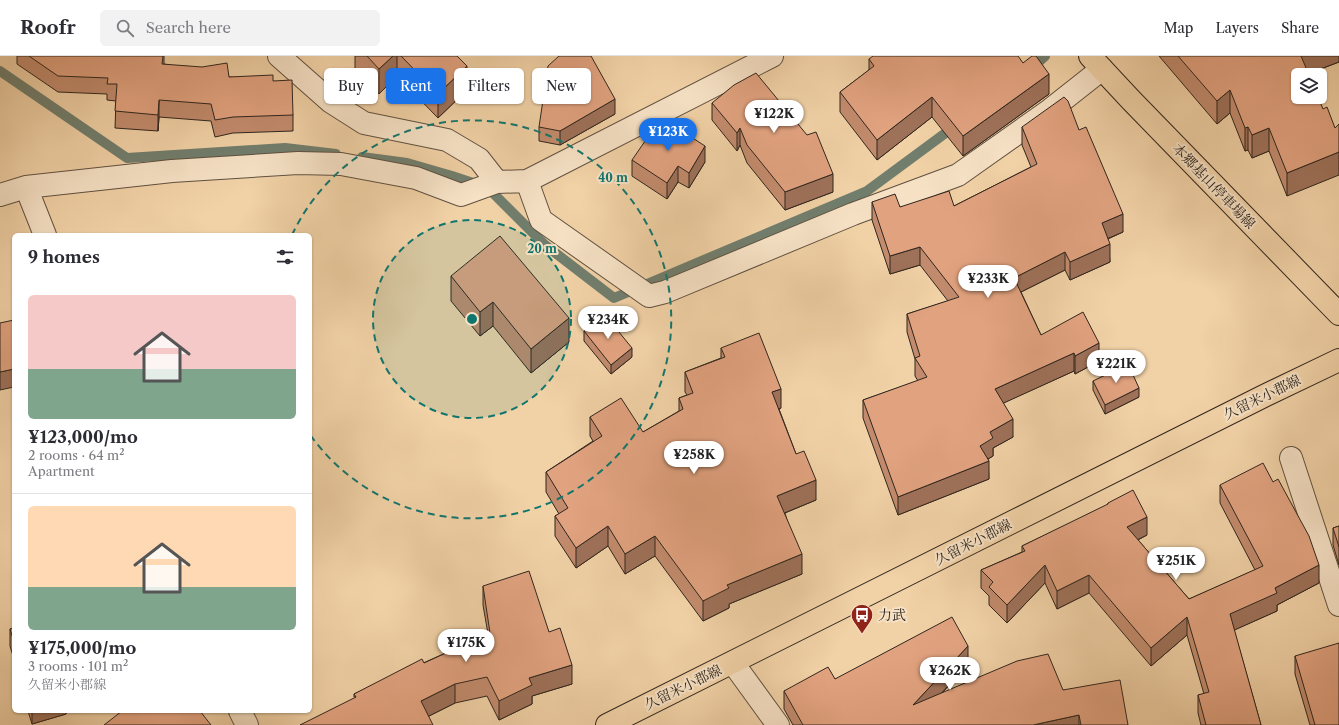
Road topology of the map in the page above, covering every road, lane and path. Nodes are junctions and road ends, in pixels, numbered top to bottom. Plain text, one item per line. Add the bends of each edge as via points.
1 (279, 56) edge
2 (772, 56) edge
3 (1096, 62) edge
4 (527, 181) junction
5 (497, 182) junction
6 (26, 187) junction
7 (0, 194) edge
8 (44, 233) edge
9 (1339, 314) edge
10 (1339, 360) edge
11 (1291, 458) dead end
12 (1339, 605) edge
13 (733, 662) junction
14 (241, 713) edge
15 (247, 725) edge
16 (607, 725) edge
17 (778, 725) edge

1 - 5 street via 330,102 364,123 447,140 478,159
2 - 4 street
3 - 4 street via 1050,110 958,175 853,214 650,296 541,220
3 - 9 main road, 本郷基山停車場線
4 - 5 street
5 - 6 street via 461,195 416,178 341,164 298,163 172,171
6 - 7 street
6 - 8 street
10 - 13 main road, 久留米小郡線
11 - 12 street
13 - 16 main road, 久留米小郡線
13 - 17 street
14 - 15 street

